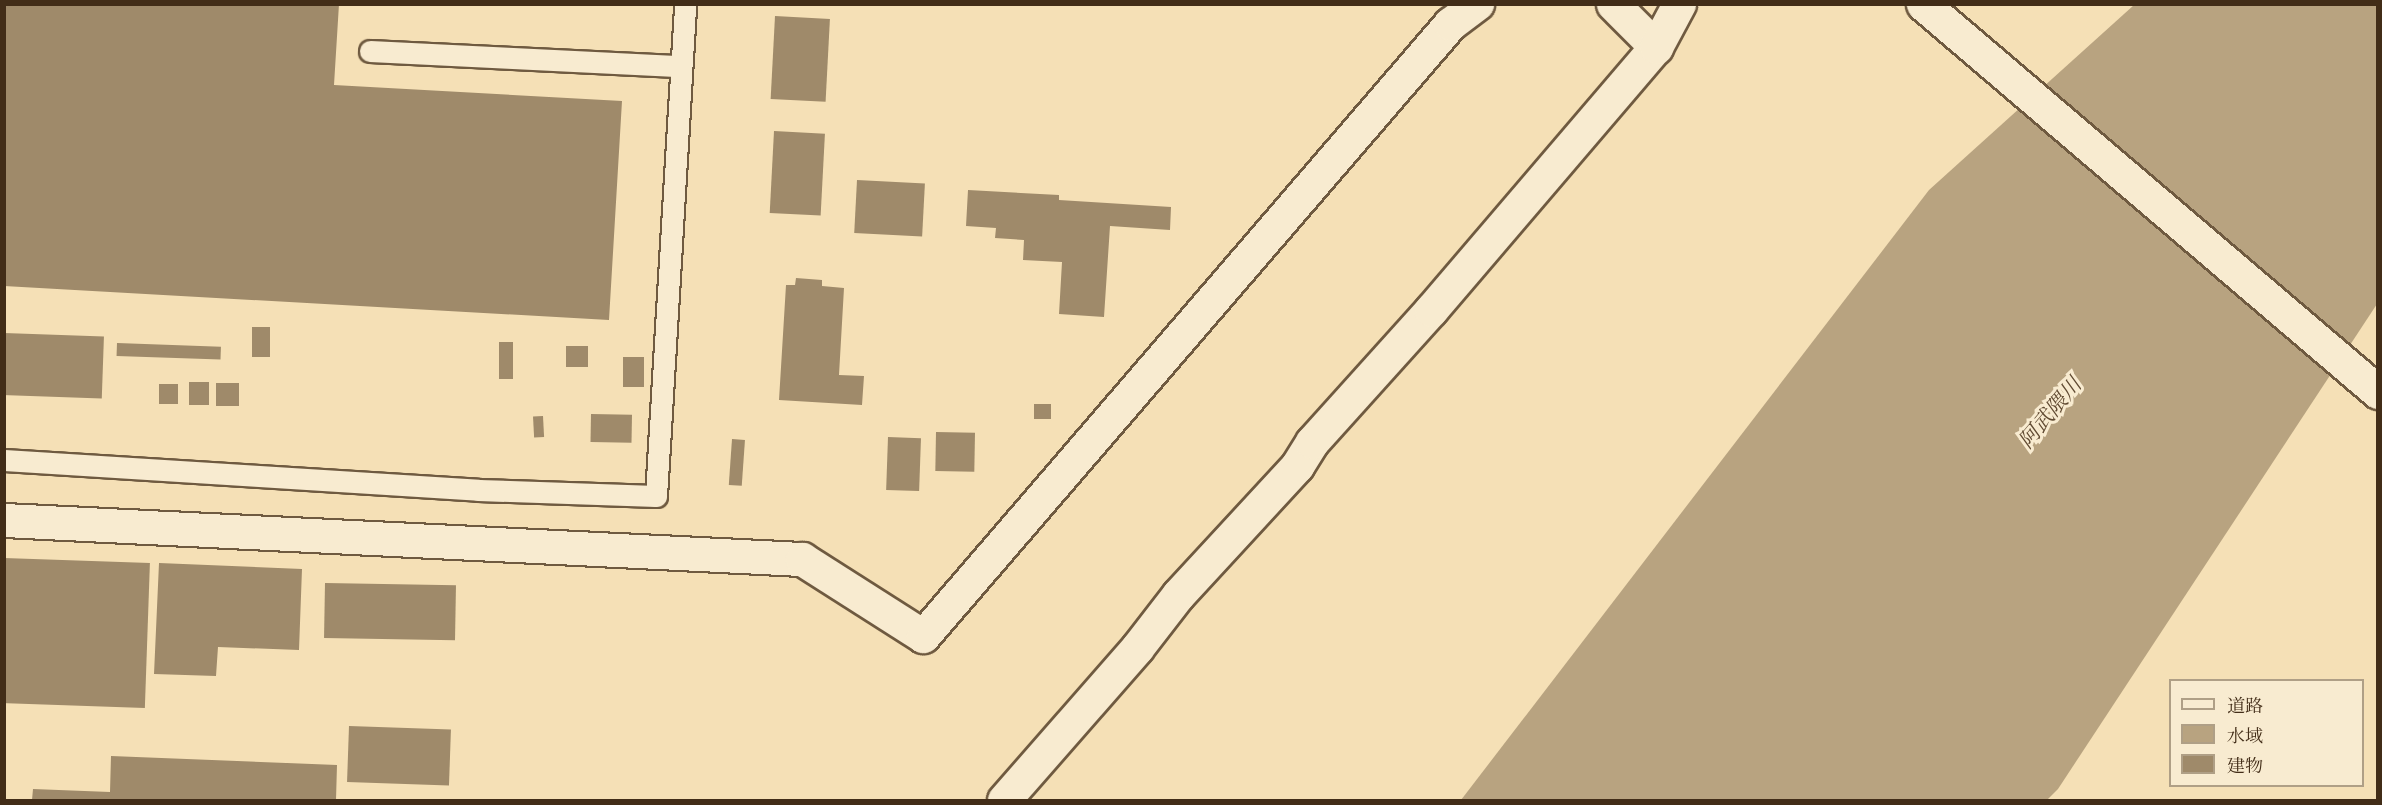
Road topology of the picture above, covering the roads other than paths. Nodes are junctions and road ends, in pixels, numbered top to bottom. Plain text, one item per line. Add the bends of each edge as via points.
1 (685, 4) edge
2 (1477, 4) edge
3 (1613, 4) edge
4 (1679, 4) edge
5 (1923, 4) edge
6 (1656, 47) junction
7 (370, 51) dead end
8 (681, 66) junction
9 (2378, 392) edge
10 (4, 460) edge
11 (4, 520) edge
12 (1004, 801) edge

1 - 8 lane
2 - 11 street via 1450,24 923,636 802,559
3 - 6 street
4 - 6 street
5 - 9 street
6 - 12 street via 1431,310 1312,442 1297,466 1178,595
7 - 8 lane
8 - 10 lane via 656,496 478,490

